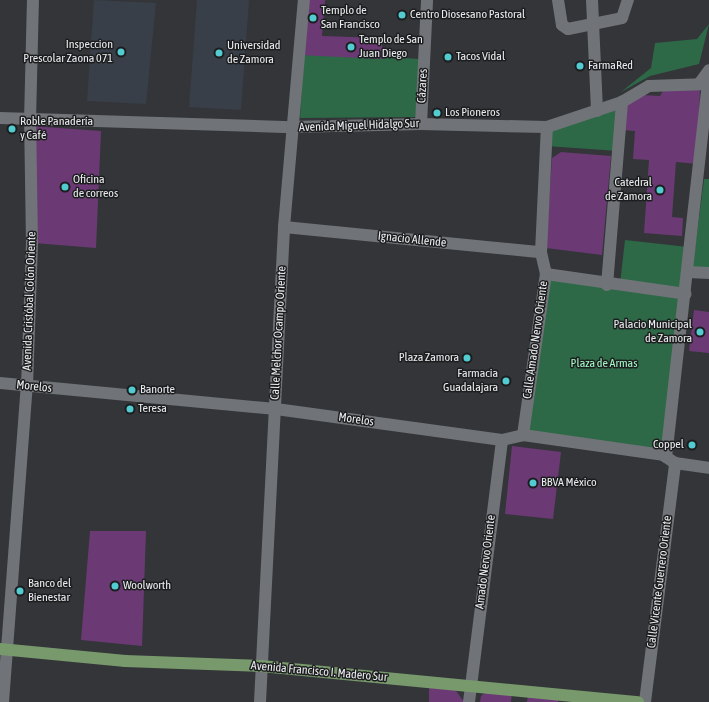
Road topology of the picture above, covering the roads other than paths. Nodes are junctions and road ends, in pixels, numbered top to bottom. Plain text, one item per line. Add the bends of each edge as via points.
1 (33, 0) edge
2 (304, 0) edge
3 (426, 0) edge
4 (558, 0) edge
5 (592, 0) edge
6 (628, 0) edge
7 (593, 25) junction
8 (709, 70) edge
9 (705, 84) edge
10 (622, 102) junction
11 (597, 112) junction
12 (0, 118) edge
13 (30, 121) junction
14 (421, 124) junction
15 (547, 127) junction
16 (292, 128) junction
17 (704, 178) edge
18 (284, 227) junction
19 (540, 252) junction
20 (688, 272) junction
21 (709, 273) edge
22 (546, 274) junction
23 (607, 286) junction
24 (686, 294) junction
25 (0, 383) edge
26 (27, 386) junction
27 (276, 409) junction
28 (523, 435) junction
29 (502, 440) junction
30 (670, 460) junction
31 (709, 468) edge
32 (3, 649) edge
33 (261, 666) junction
34 (471, 684) junction
35 (3, 702) edge
36 (260, 702) edge
37 (469, 702) edge
38 (638, 702) edge
39 (645, 702) edge

1 - 13 street, Avenida Cristóbal Colón Oriente
2 - 16 street, Calle Melchor Ocampo Oriente
3 - 14 street, Cázares
4 - 7 street via 562,25 568,29
5 - 7 street
6 - 7 street via 622,18
7 - 11 street
8 - 9 street
9 - 10 street, Avenida Miguel Hidalgo Sur via 649,86
9 - 17 street, Calle Vicente Guerrero Oriente
10 - 11 street, Avenida Miguel Hidalgo Sur
10 - 23 street
11 - 15 street, Avenida Miguel Hidalgo Sur
12 - 13 street, Avenida Miguel Hidalgo Sur
13 - 16 street, Avenida Miguel Hidalgo Sur
13 - 26 street, Avenida Cristóbal Colón Oriente via 32,243
14 - 15 street, Avenida Miguel Hidalgo Sur
14 - 16 street, Avenida Miguel Hidalgo Sur
15 - 19 street, Calle Amado Nervo Oriente
16 - 18 street, Calle Melchor Ocampo Oriente
17 - 20 street, Calle Vicente Guerrero Oriente
18 - 19 street, Ignacio Allende
18 - 27 street, Calle Melchor Ocampo Oriente
19 - 22 street, Calle Amado Nervo Oriente
20 - 21 street
20 - 24 street, Calle Vicente Guerrero Oriente
22 - 23 street
22 - 28 street, Calle Amado Nervo Oriente
23 - 24 street
24 - 30 street, Calle Vicente Guerrero Oriente
25 - 26 street, Morelos
26 - 27 street, Morelos
26 - 32 street, Avenida Cristóbal Colón Oriente
27 - 29 street, Morelos
27 - 33 street, Calle Melchor Ocampo Oriente
28 - 29 street, Morelos
28 - 30 street, Morelos
29 - 34 street, Amado Nervo Oriente
30 - 31 street, Morelos
30 - 39 street, Calle Vicente Guerrero Oriente
32 - 33 main road, Avenida Francisco I. Madero Sur via 125,661
32 - 35 street, Avenida Cristóbal Colón Oriente
33 - 34 main road, Avenida Francisco I. Madero Sur
33 - 36 street, Calle Melchor Ocampo Oriente
34 - 37 street, Amado Nervo Oriente
34 - 38 main road, Avenida Francisco I. Madero Sur

